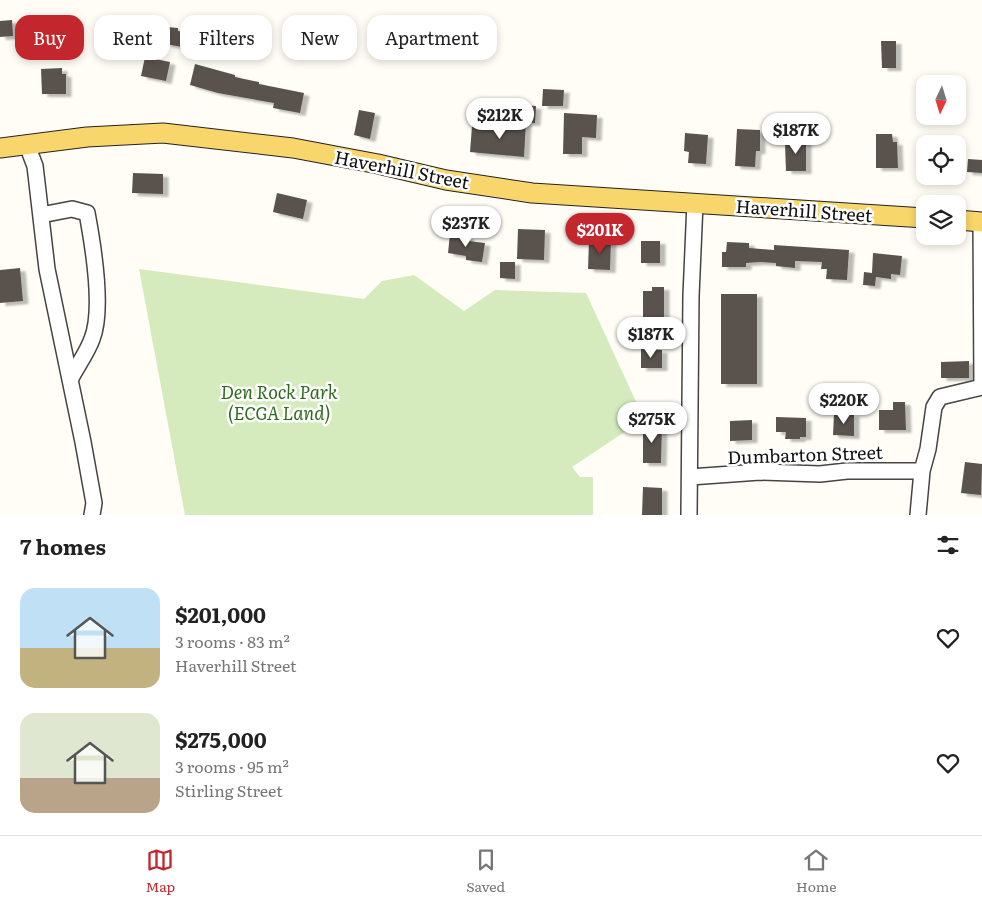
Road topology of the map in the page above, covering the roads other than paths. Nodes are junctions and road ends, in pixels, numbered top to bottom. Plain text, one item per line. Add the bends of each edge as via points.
1 (27, 145) junction
2 (0, 148) edge
3 (695, 203) junction
4 (41, 215) junction
5 (916, 217) edge
6 (966, 221) edge
7 (982, 222) edge
8 (70, 380) junction
9 (982, 386) edge
10 (922, 471) junction
11 (690, 477) junction
12 (92, 515) edge
13 (689, 515) edge
14 (918, 515) edge

1 - 2 main road, Haverhill Street
1 - 3 main road, Haverhill Street via 104,135 163,133 293,148 446,180 532,193
1 - 4 street via 35,166
3 - 5 main road, Haverhill Street
3 - 11 street
4 - 8 street via 47,269
4 - 8 street via 72,209 87,213 98,305 93,338
6 - 7 main road
7 - 9 street
8 - 12 street via 94,503
9 - 10 street via 940,397 934,407
10 - 11 street, Dumbarton Street via 760,472
10 - 14 street
11 - 13 street

